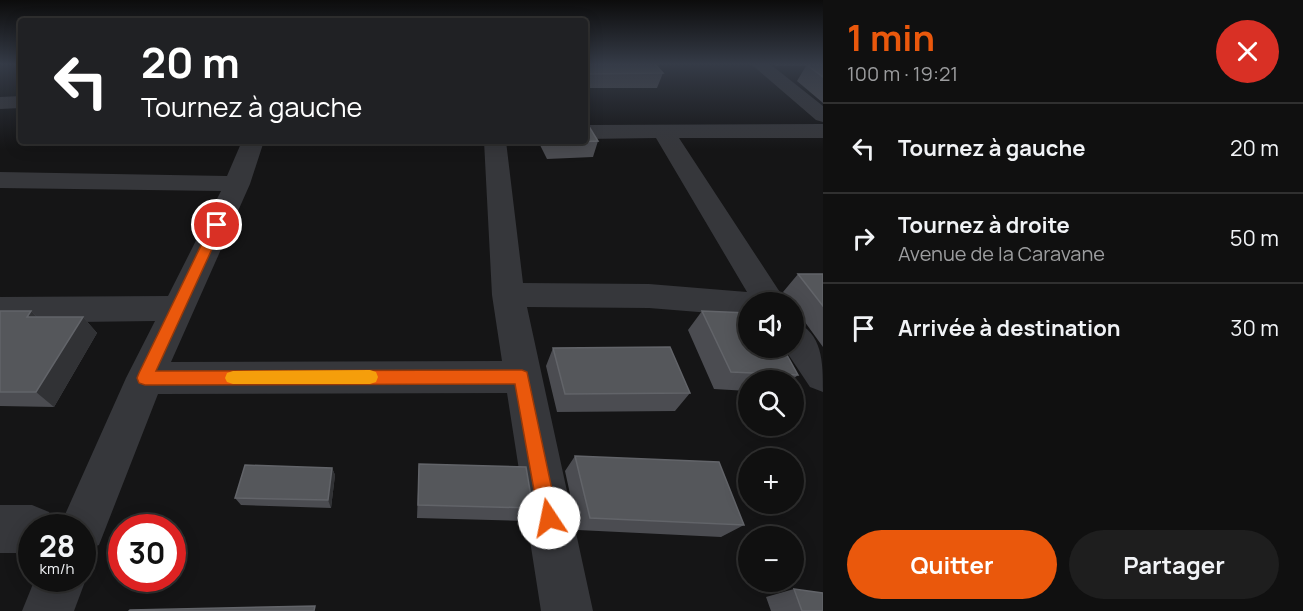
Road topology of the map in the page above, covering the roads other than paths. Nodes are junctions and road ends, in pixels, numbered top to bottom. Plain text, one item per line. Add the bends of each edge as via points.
1 (795, 93) edge
2 (18, 102) edge
3 (0, 103) edge
4 (823, 116) edge
5 (823, 131) edge
6 (588, 132) edge
7 (664, 133) junction
8 (252, 144) edge
9 (495, 144) edge
10 (0, 180) edge
11 (237, 184) junction
12 (764, 292) edge
13 (508, 295) junction
14 (738, 303) edge
15 (178, 308) junction
16 (0, 310) edge
17 (804, 349) edge
18 (823, 376) edge
19 (522, 377) junction
20 (145, 378) junction
21 (88, 514) edge
22 (0, 529) edge
23 (18, 530) edge
24 (56, 592) edge
25 (48, 611) edge
26 (567, 611) edge

1 - 4 street
2 - 3 street
5 - 7 street
6 - 7 street
7 - 12 street
8 - 11 street
9 - 13 street
10 - 11 street
11 - 15 street
13 - 14 street via 649,296
13 - 19 street
15 - 16 street
15 - 20 street
17 - 18 street
19 - 20 street
19 - 26 street
20 - 21 street
22 - 23 street
24 - 25 street

